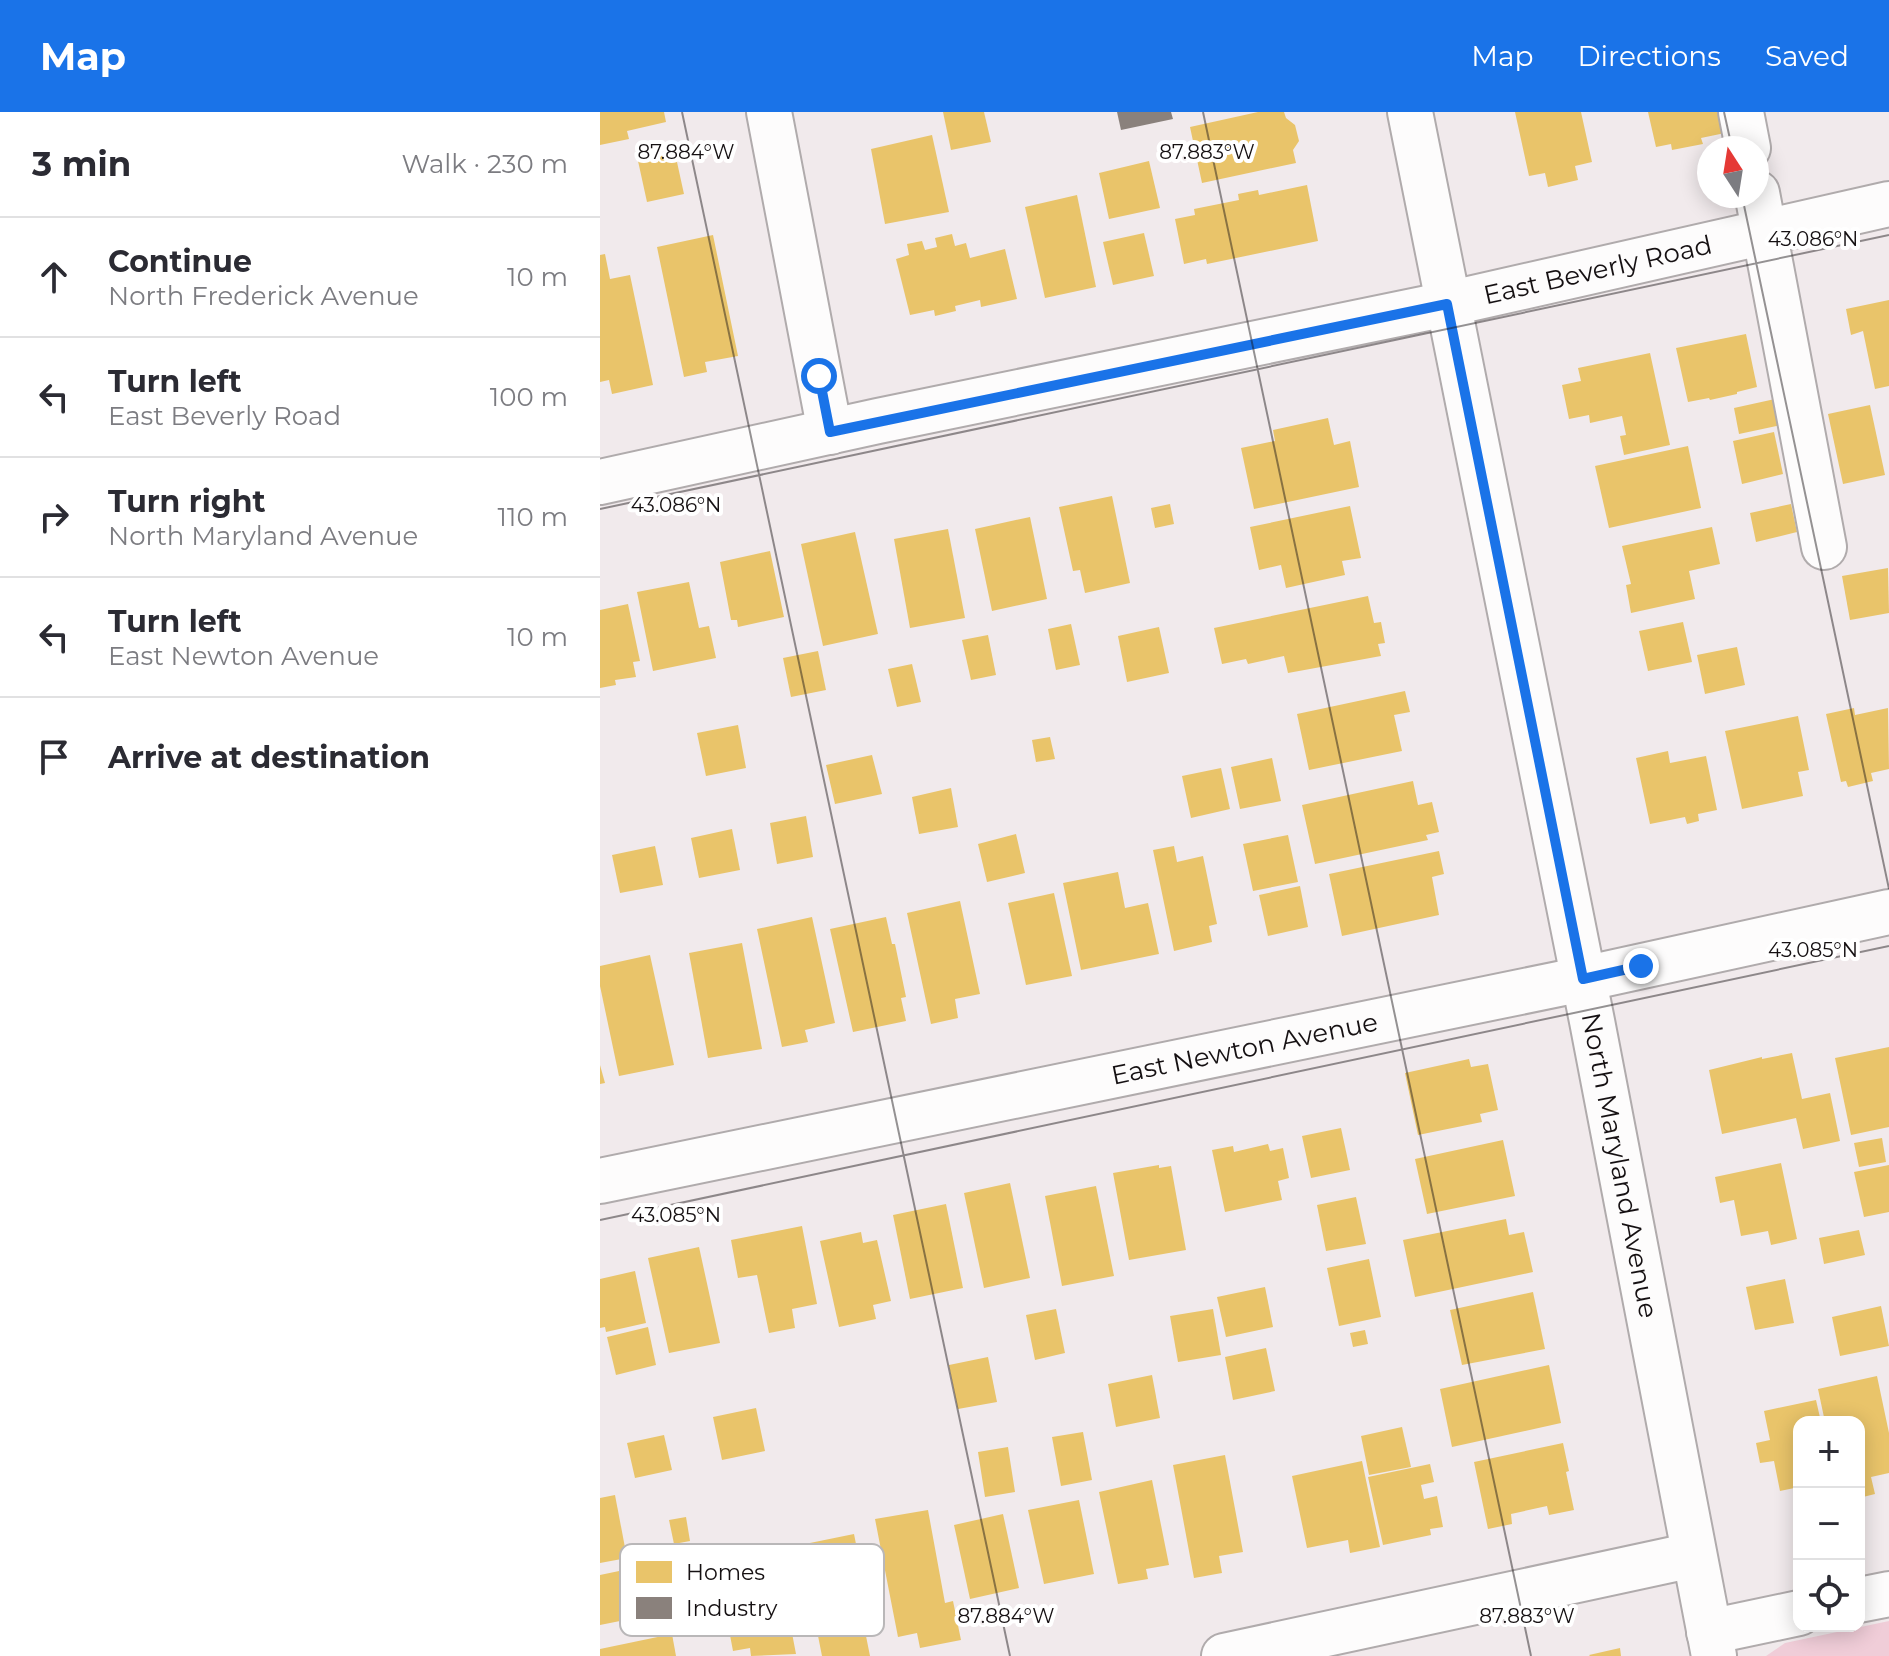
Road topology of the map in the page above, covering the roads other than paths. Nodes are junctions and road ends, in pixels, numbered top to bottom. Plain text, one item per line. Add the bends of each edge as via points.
1 (769, 112) edge
2 (1410, 112) edge
3 (1741, 112) edge
4 (1746, 136) edge
5 (1889, 204) edge
6 (1761, 213) edge
7 (1447, 304) junction
8 (830, 432) junction
9 (600, 482) edge
10 (1824, 547) dead end
11 (1889, 912) edge
12 (1583, 979) junction
13 (600, 1181) edge
14 (1693, 1555) junction
15 (1889, 1594) edge
16 (1865, 1599) edge
17 (1793, 1615) edge
18 (1712, 1644) edge
19 (1224, 1656) edge

1 - 8 street
2 - 7 street, North Maryland Avenue
3 - 4 street
5 - 6 street, East Beverly Road
6 - 7 street, East Beverly Road
6 - 10 street
7 - 8 street, East Beverly Road
7 - 12 street, North Maryland Avenue
8 - 9 street, East Beverly Road
11 - 12 street, East Newton Avenue
12 - 13 street, East Newton Avenue
12 - 14 street, North Maryland Avenue
14 - 18 street, North Maryland Avenue
14 - 19 street
15 - 16 street
17 - 18 street

